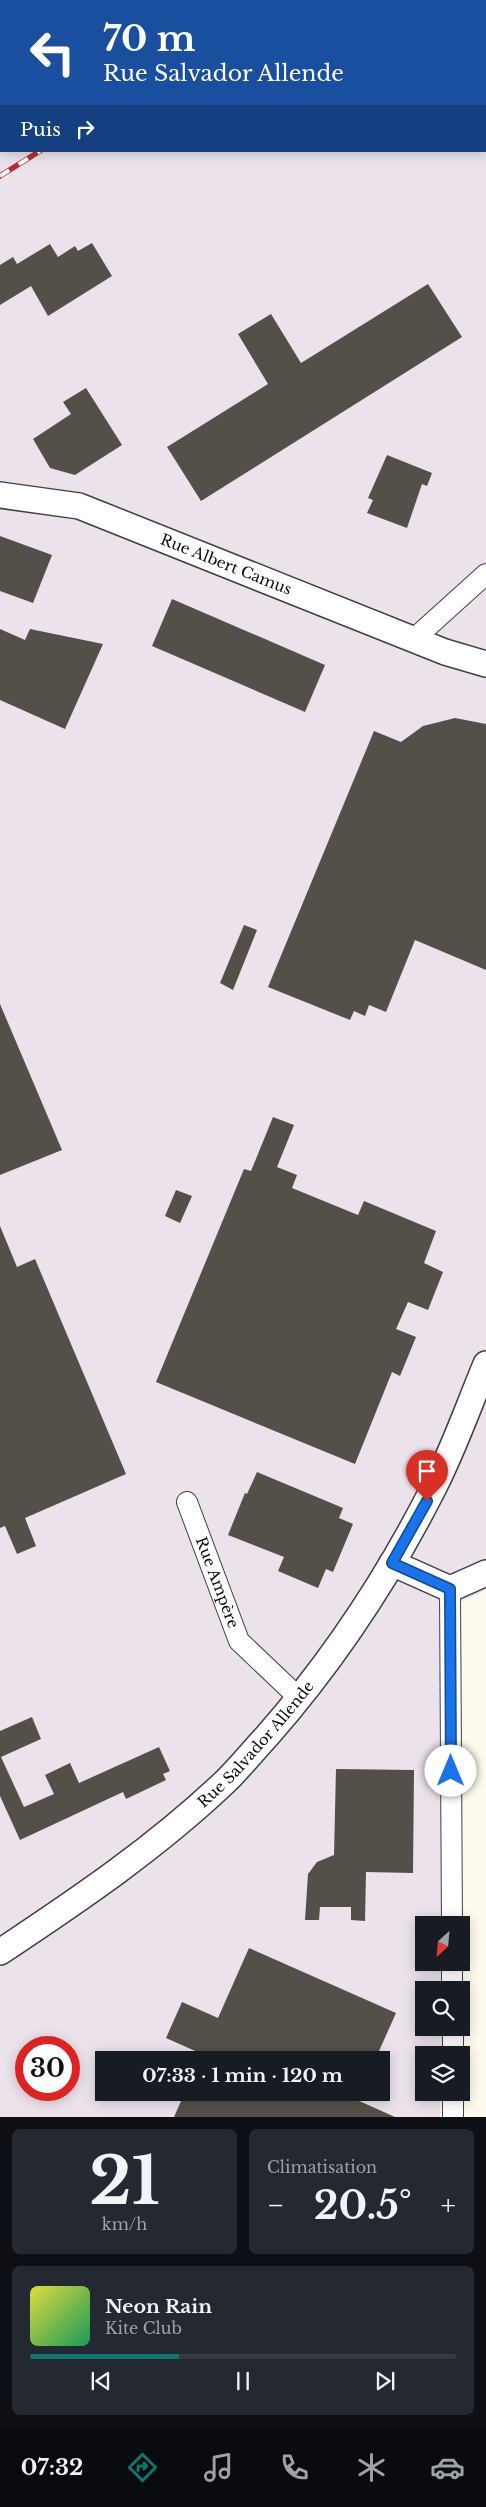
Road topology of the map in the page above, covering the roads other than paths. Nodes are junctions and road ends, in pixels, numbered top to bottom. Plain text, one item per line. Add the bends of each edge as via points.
1 (0, 495) edge
2 (486, 574) edge
3 (414, 639) junction
4 (446, 652) junction
5 (486, 664) edge
6 (486, 673) edge
7 (486, 1364) edge
8 (187, 1502) dead end
9 (392, 1563) junction
10 (486, 1573) edge
11 (450, 1589) junction
12 (300, 1699) junction
13 (452, 1916) edge
14 (0, 1952) edge
15 (453, 2101) edge
16 (453, 2117) edge

1 - 3 street, Rue Albert Camus via 79,506
2 - 3 street
3 - 4 street, Rue Albert Camus
4 - 5 street, Rue Albert Camus
4 - 6 street, Rue Albert Camus
7 - 9 street, Rue Salvador Allende via 435,1486
8 - 12 street, Rue Ampère via 239,1641
9 - 11 street
9 - 12 street, Rue Salvador Allende via 342,1642
10 - 11 street
11 - 13 street
12 - 14 street, Rue Salvador Allende via 228,1779 152,1846 84,1897
15 - 16 street

